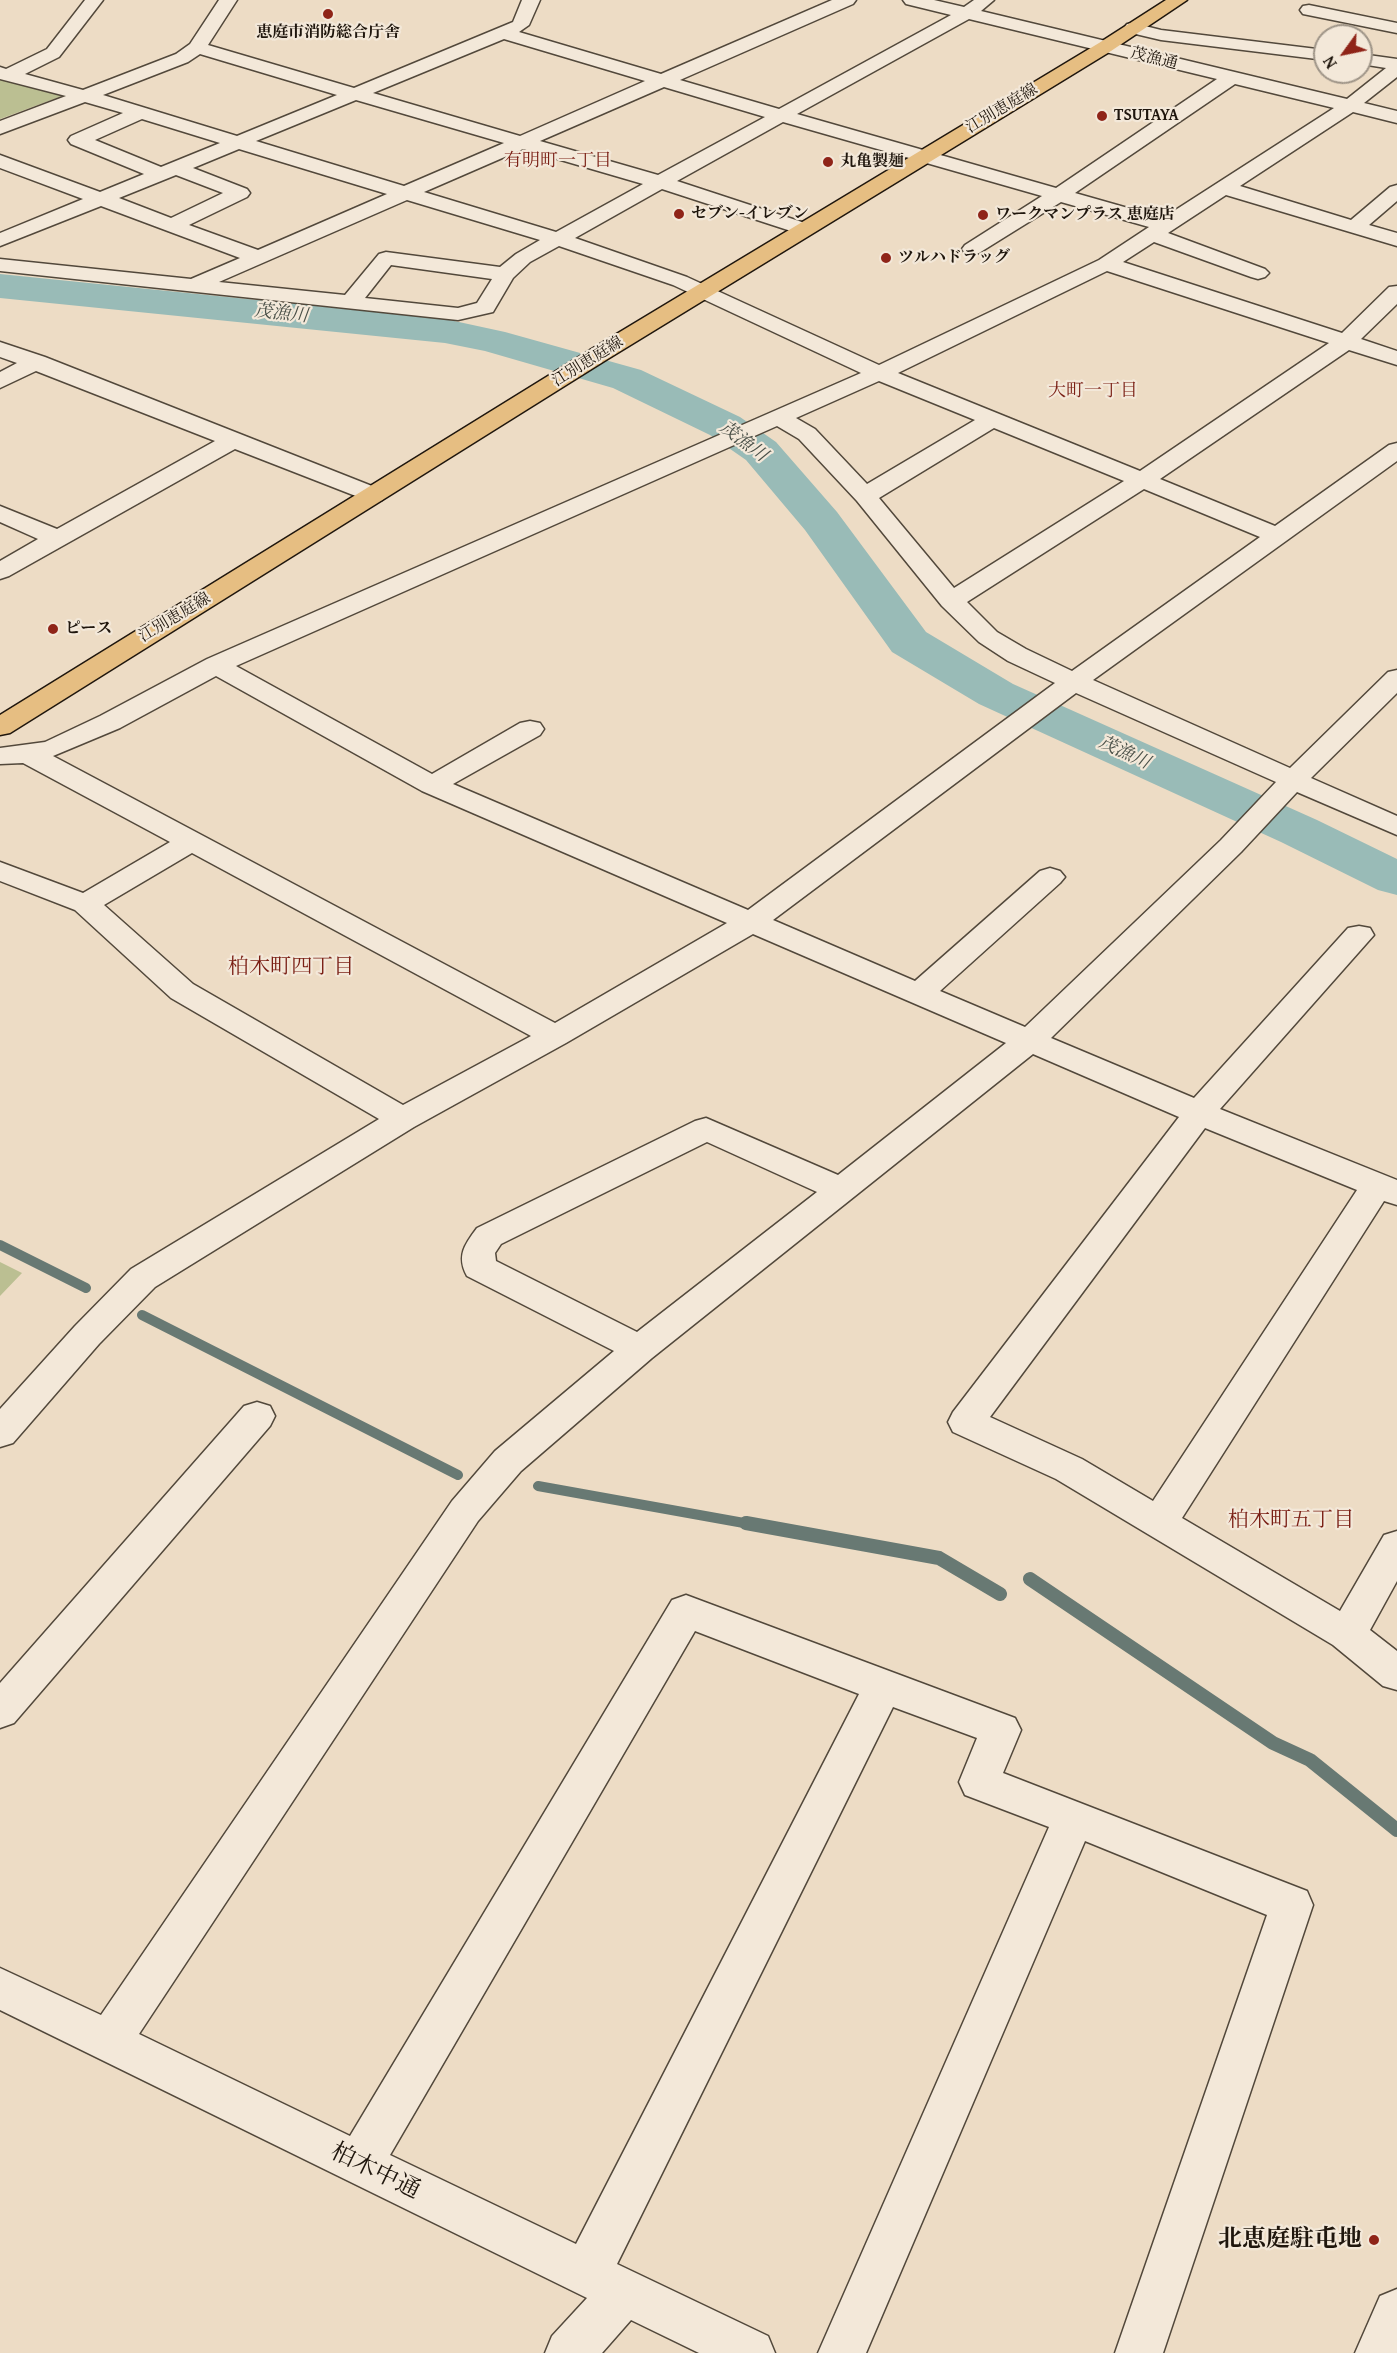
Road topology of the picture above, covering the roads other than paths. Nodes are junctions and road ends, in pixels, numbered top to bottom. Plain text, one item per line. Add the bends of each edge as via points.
1 (94, 0) edge
2 (228, 0) edge
3 (531, 0) edge
4 (847, 0) edge
5 (912, 0) edge
6 (985, 0) edge
7 (1178, 0) edge
8 (1309, 10) dead end
9 (968, 13) junction
10 (1133, 28) junction
11 (1397, 28) edge
12 (503, 33) junction
13 (1105, 47) junction
14 (197, 48) junction
15 (1313, 51) edge
16 (1373, 61) edge
17 (1397, 66) edge
18 (4, 74) edge
19 (1231, 78) junction
20 (664, 80) junction
21 (354, 93) junction
22 (86, 96) junction
23 (1351, 105) junction
24 (142, 112) junction
25 (782, 116) junction
26 (1397, 117) edge
27 (0, 128) edge
28 (239, 141) junction
29 (522, 141) junction
30 (925, 155) junction
31 (0, 161) edge
32 (167, 170) junction
33 (663, 183) junction
34 (1225, 188) junction
35 (1397, 191) edge
36 (406, 194) junction
37 (1060, 194) junction
38 (99, 198) junction
39 (172, 225) junction
40 (1355, 227) junction
41 (804, 229) junction
42 (1158, 230) junction
43 (558, 239) junction
44 (0, 240) edge
45 (1397, 240) edge
46 (972, 249) dead end
47 (260, 258) junction
48 (1106, 264) junction
49 (0, 265) edge
50 (1258, 273) dead end
51 (505, 274) junction
52 (195, 285) junction
53 (702, 292) junction
54 (1397, 292) edge
55 (350, 303) junction
56 (1345, 342) junction
57 (0, 349) edge
58 (1397, 358) edge
59 (37, 362) junction
60 (879, 373) junction
61 (0, 381) edge
62 (992, 420) junction
63 (769, 421) junction
64 (234, 440) junction
65 (1397, 450) edge
66 (1142, 480) junction
67 (374, 495) junction
68 (865, 496) junction
69 (0, 513) edge
70 (1279, 536) junction
71 (58, 538) junction
72 (0, 571) edge
73 (951, 601) junction
74 (216, 665) junction
75 (1397, 678) edge
76 (1066, 687) junction
77 (0, 727) edge
78 (530, 729) dead end
79 (14, 755) edge
80 (432, 785) junction
81 (1285, 789) junction
82 (1397, 826) edge
83 (190, 842) junction
84 (0, 872) edge
85 (1050, 877) dead end
86 (85, 904) junction
87 (753, 921) junction
88 (1359, 934) dead end
89 (920, 993) junction
90 (555, 1036) junction
91 (1029, 1041) junction
92 (1199, 1113) junction
93 (403, 1119) junction
94 (843, 1190) junction
95 (1387, 1190) edge
96 (640, 1349) junction
97 (257, 1416) dead end
98 (0, 1433) edge
99 (1159, 1522) junction
100 (1397, 1546) edge
101 (1347, 1634) junction
102 (1397, 1674) edge
103 (883, 1686) junction
104 (0, 1711) edge
105 (1074, 1818) junction
106 (0, 1988) edge
107 (109, 2041) junction
108 (359, 2164) junction
109 (606, 2282) junction
110 (1397, 2313) edge
111 (569, 2353) edge
112 (752, 2353) edge
113 (842, 2353) edge
114 (1139, 2353) edge
115 (1379, 2353) edge

1 - 18 street via 53,52
2 - 14 street
3 - 12 street via 520,25
4 - 20 street
5 - 9 street, 茂漁通
6 - 9 street
7 - 10 main road, 江別恵庭線
8 - 11 street
9 - 13 street, 茂漁通
9 - 25 street
10 - 13 main road, 江別恵庭線
10 - 15 street via 1161,35 1285,42
12 - 20 street
12 - 21 street
13 - 19 street, 茂漁通
13 - 30 main road, 江別恵庭線
14 - 21 street
14 - 22 street via 182,58
16 - 17 street
17 - 23 street
18 - 22 street
19 - 23 street, 茂漁通
19 - 37 street
20 - 25 street
20 - 29 street
21 - 28 street
21 - 29 street
22 - 24 street
22 - 27 street
23 - 26 street, 茂漁通
23 - 34 street
24 - 28 street
24 - 32 street via 78,140
25 - 30 street
25 - 33 street
28 - 32 street
28 - 36 street
29 - 33 street
29 - 36 street
30 - 37 street
30 - 41 main road, 江別恵庭線
31 - 38 street
32 - 38 street
32 - 39 street via 240,193
33 - 41 street
33 - 43 street
34 - 40 street
34 - 42 street
35 - 40 street
36 - 43 street
36 - 47 street
37 - 42 street
37 - 46 street
38 - 39 street
38 - 44 street
39 - 47 street
40 - 45 street
41 - 53 main road, 江別恵庭線
42 - 48 street
42 - 50 street
43 - 51 street via 523,258
43 - 53 street
47 - 52 street
48 - 56 street
48 - 60 street
49 - 52 street
51 - 55 street via 485,307 475,311 458,314
51 - 55 street via 386,258
52 - 55 street
53 - 60 street
53 - 67 main road, 江別恵庭線
54 - 56 street
56 - 58 street
56 - 66 street
57 - 59 street
59 - 61 street
59 - 64 street
60 - 62 street
60 - 63 street
62 - 66 street
62 - 68 street
63 - 68 street via 807,434
63 - 74 street
64 - 67 street
64 - 71 street
65 - 70 street
66 - 70 street
66 - 73 street
67 - 77 main road, 江別恵庭線
68 - 73 street
69 - 71 street
70 - 76 street
71 - 72 street
73 - 76 street via 988,637
74 - 79 street via 54,748
74 - 80 street
75 - 81 street
76 - 81 street
76 - 87 street
78 - 80 street
79 - 83 street
80 - 87 street
81 - 82 street
81 - 91 street
83 - 86 street
83 - 90 street
84 - 86 street
85 - 89 street
86 - 93 street via 182,991
87 - 89 street
87 - 90 street
88 - 92 street
89 - 91 street
90 - 93 street
91 - 92 street
91 - 94 street
92 - 95 street
92 - 99 street via 966,1422 1069,1469
93 - 98 street via 143,1278
94 - 96 street
94 - 96 street via 706,1129 489,1236 478,1251 479,1267
95 - 99 street
96 - 107 street via 508,1461 465,1511
97 - 104 street
99 - 101 street
100 - 101 street
101 - 102 street
103 - 105 street via 1001,1730 979,1782
103 - 108 street via 686,1611
103 - 109 street
105 - 113 street
105 - 114 street via 1292,1905
106 - 107 street, 柏木中通
107 - 108 street, 柏木中通
108 - 109 street, 柏木中通
109 - 111 street
109 - 112 street, 柏木中通
110 - 115 street

